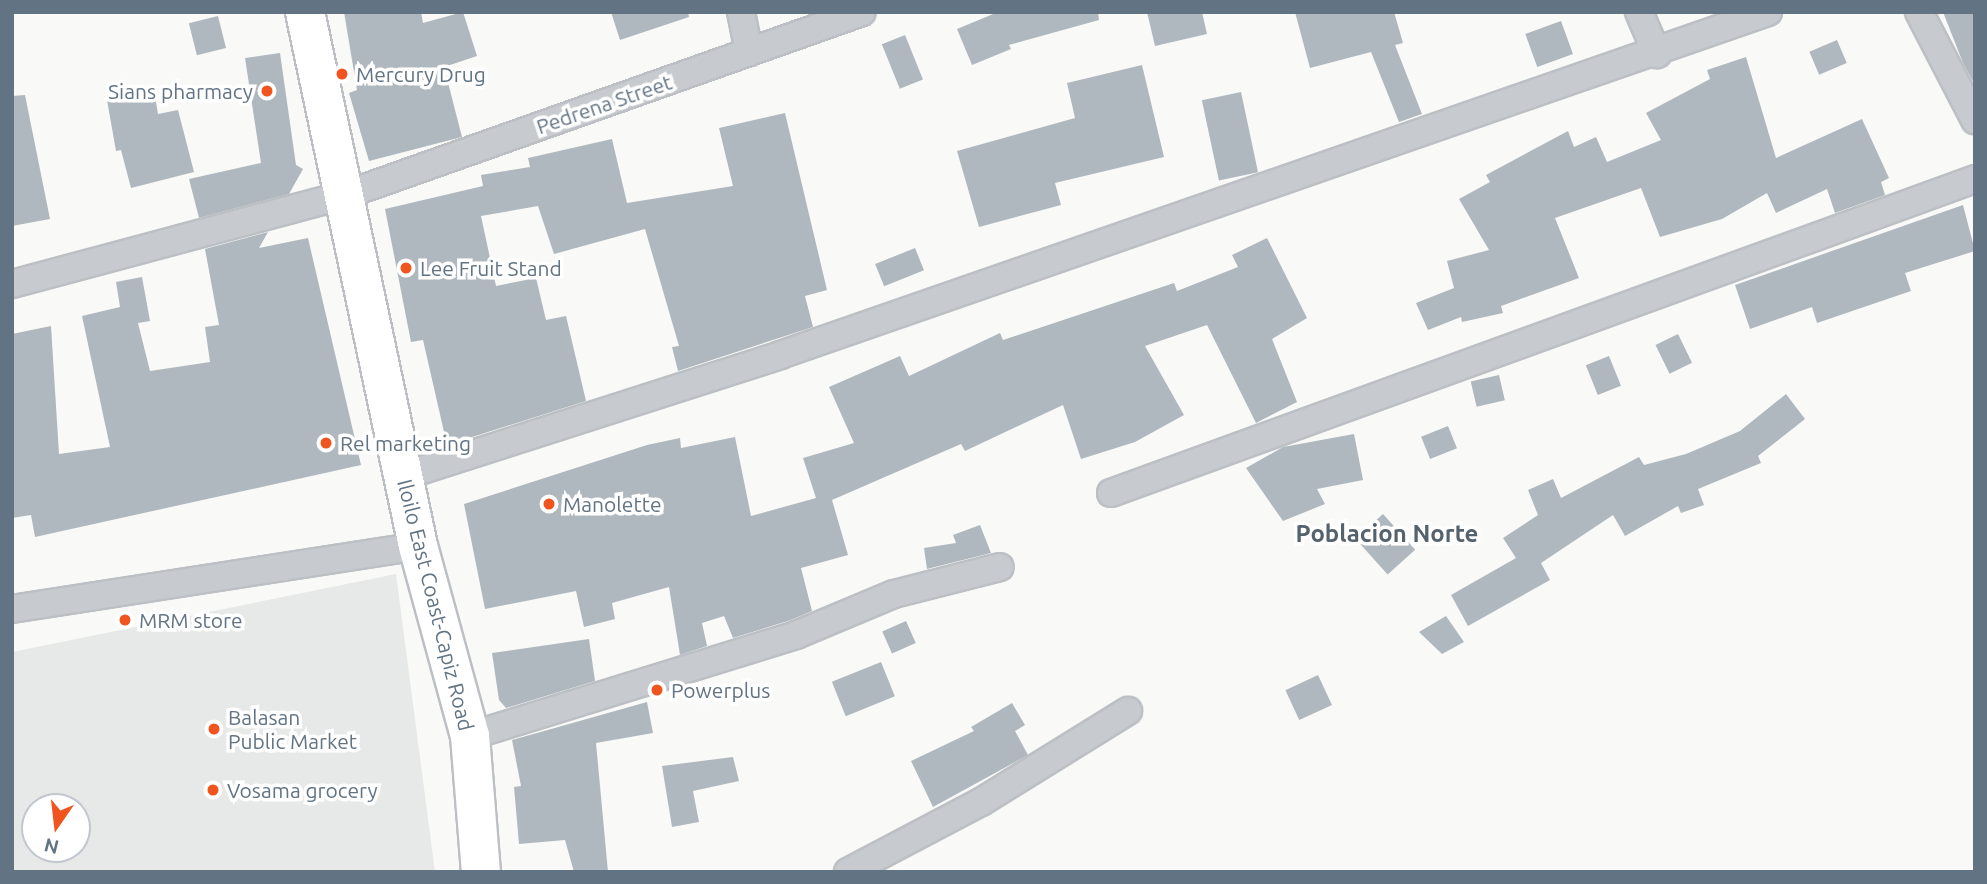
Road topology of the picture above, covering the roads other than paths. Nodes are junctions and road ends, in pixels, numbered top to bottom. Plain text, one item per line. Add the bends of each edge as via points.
1 (304, 12) edge
2 (741, 12) edge
3 (862, 12) edge
4 (1639, 12) edge
5 (1768, 12) edge
6 (1919, 12) edge
7 (749, 52) junction
8 (1657, 54) junction
9 (1975, 120) edge
10 (1975, 179) edge
11 (345, 195) junction
12 (12, 284) edge
13 (404, 476) junction
14 (1111, 493) dead end
15 (418, 546) junction
16 (1000, 567) dead end
17 (12, 609) edge
18 (1128, 711) dead end
19 (470, 736) junction
20 (481, 872) edge
21 (848, 872) edge

1 - 11 main road, Iloilo East Coast-Capiz Road
2 - 7 street
3 - 7 street, Pedrena Street
4 - 8 street
5 - 8 street
6 - 9 street
7 - 11 street, Pedrena Street
8 - 13 street via 780,355
10 - 14 street
11 - 12 street, Pedrena Street
11 - 13 main road, Iloilo East Coast-Capiz Road
13 - 15 main road, Iloilo East Coast-Capiz Road
15 - 17 street
15 - 19 main road, Iloilo East Coast-Capiz Road
16 - 19 street via 894,594 796,635
18 - 21 street via 981,802
19 - 20 main road, Iloilo East Coast-Capiz Road

